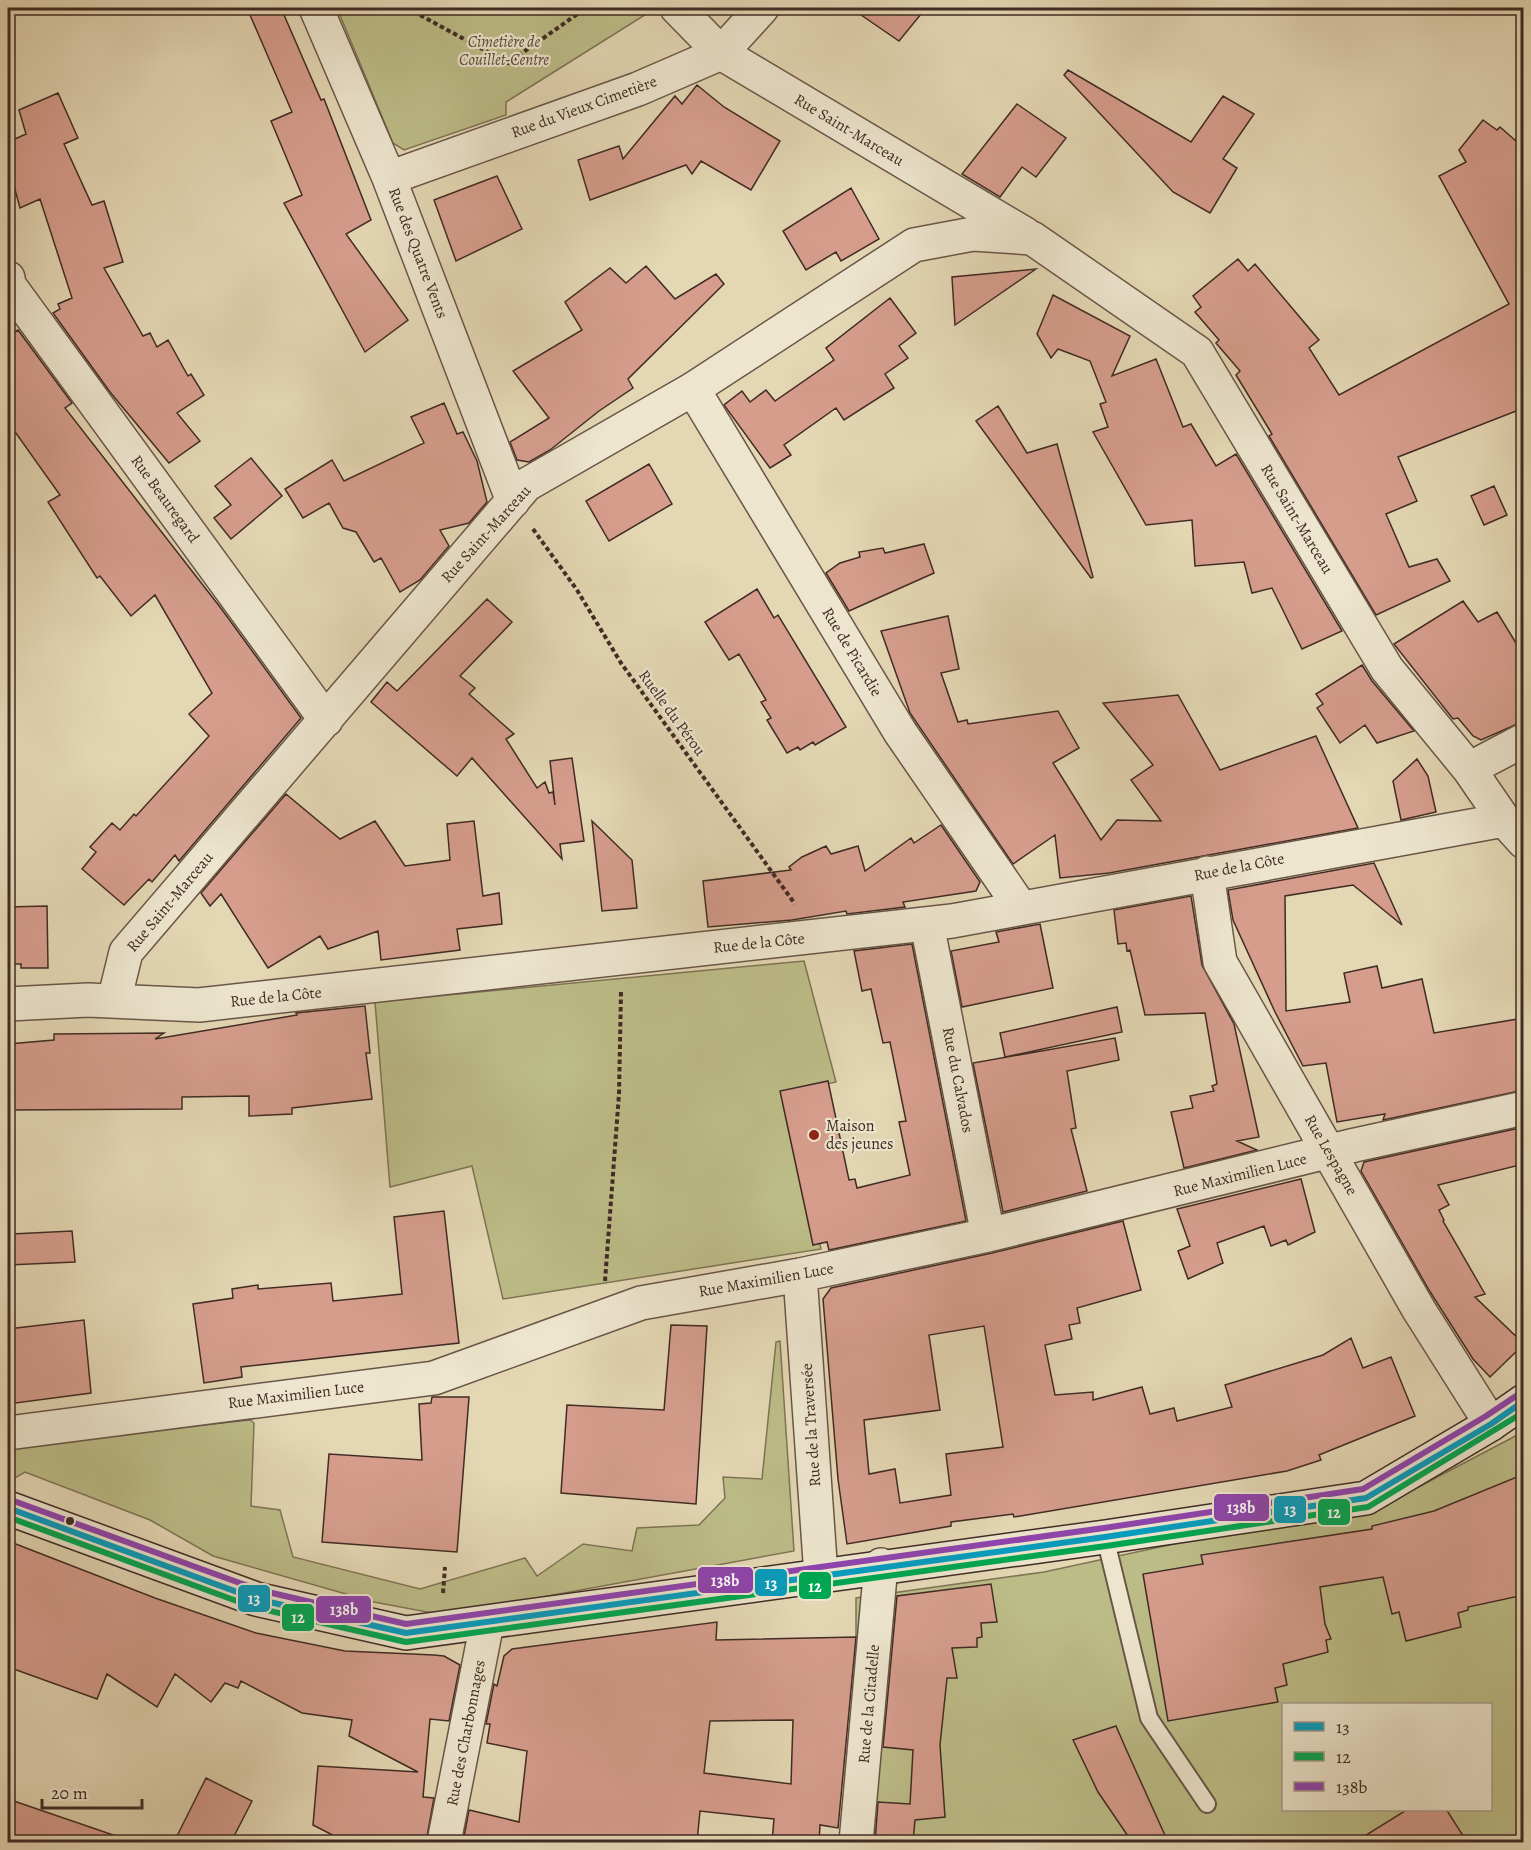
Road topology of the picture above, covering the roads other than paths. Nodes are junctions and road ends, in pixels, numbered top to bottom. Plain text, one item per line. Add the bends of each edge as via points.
1 (316, 8) edge
2 (677, 8) edge
3 (762, 8) edge
4 (721, 53) junction
5 (389, 178) junction
6 (1032, 238) junction
7 (8, 283) edge
8 (693, 389) junction
9 (513, 501) junction
10 (326, 720) junction
11 (1524, 740) edge
12 (1469, 769) junction
13 (1514, 831) edge
14 (1207, 873) junction
15 (1021, 908) junction
16 (927, 924) junction
17 (114, 1001) junction
18 (8, 1004) edge
19 (1524, 1108) edge
20 (1330, 1153) junction
21 (988, 1235) junction
22 (800, 1275) junction
23 (1524, 1401) edge
24 (1491, 1424) junction
25 (8, 1433) edge
26 (8, 1508) edge
27 (1105, 1537) junction
28 (881, 1565) junction
29 (821, 1576) junction
30 (487, 1623) junction
31 (1207, 1804) dead end
32 (444, 1842) edge
33 (856, 1842) edge

1 - 5 street, Rue des Quatre Vents
2 - 4 street, Rue Saint-Marceau
3 - 4 street, Rue du Vieux Cimetière
4 - 5 street, Rue du Vieux Cimetière via 638,89
4 - 6 street, Rue Saint-Marceau
5 - 9 street, Rue des Quatre Vents
6 - 8 street, Rue Saint-Marceau via 973,234 914,245
6 - 12 street, Rue Saint-Marceau via 1197,352 1387,669
7 - 10 street, Rue Beauregard
8 - 9 street, Rue Saint-Marceau via 526,485
8 - 15 street, Rue de Picardie via 900,732
9 - 10 street, Rue Saint-Marceau
10 - 17 street, Rue Saint-Marceau via 126,952
11 - 12 street
12 - 13 street, Rue Saint-Marceau
13 - 14 street, Rue de la Côte
14 - 15 street, Rue de la Côte
14 - 20 street, Rue Lespagne via 1220,962
15 - 16 street, Rue de la Côte
16 - 17 street, Rue de la Côte via 199,1005
16 - 21 street, Rue du Calvados
17 - 18 street, Rue de la Côte
19 - 20 street, Rue Maximilien Luce
20 - 21 street, Rue Maximilien Luce
20 - 24 street, Rue Lespagne via 1419,1310
21 - 22 street, Rue Maximilien Luce
22 - 25 street, Rue Maximilien Luce via 641,1303 434,1378
22 - 29 street, Rue de la Traversée
23 - 24 street
24 - 27 street via 1366,1498
26 - 30 street via 256,1599 406,1633
27 - 28 street
27 - 31 lane via 1149,1718
28 - 29 street
28 - 33 street, Rue de la Citadelle
29 - 30 street
30 - 32 street, Rue des Charbonnages

